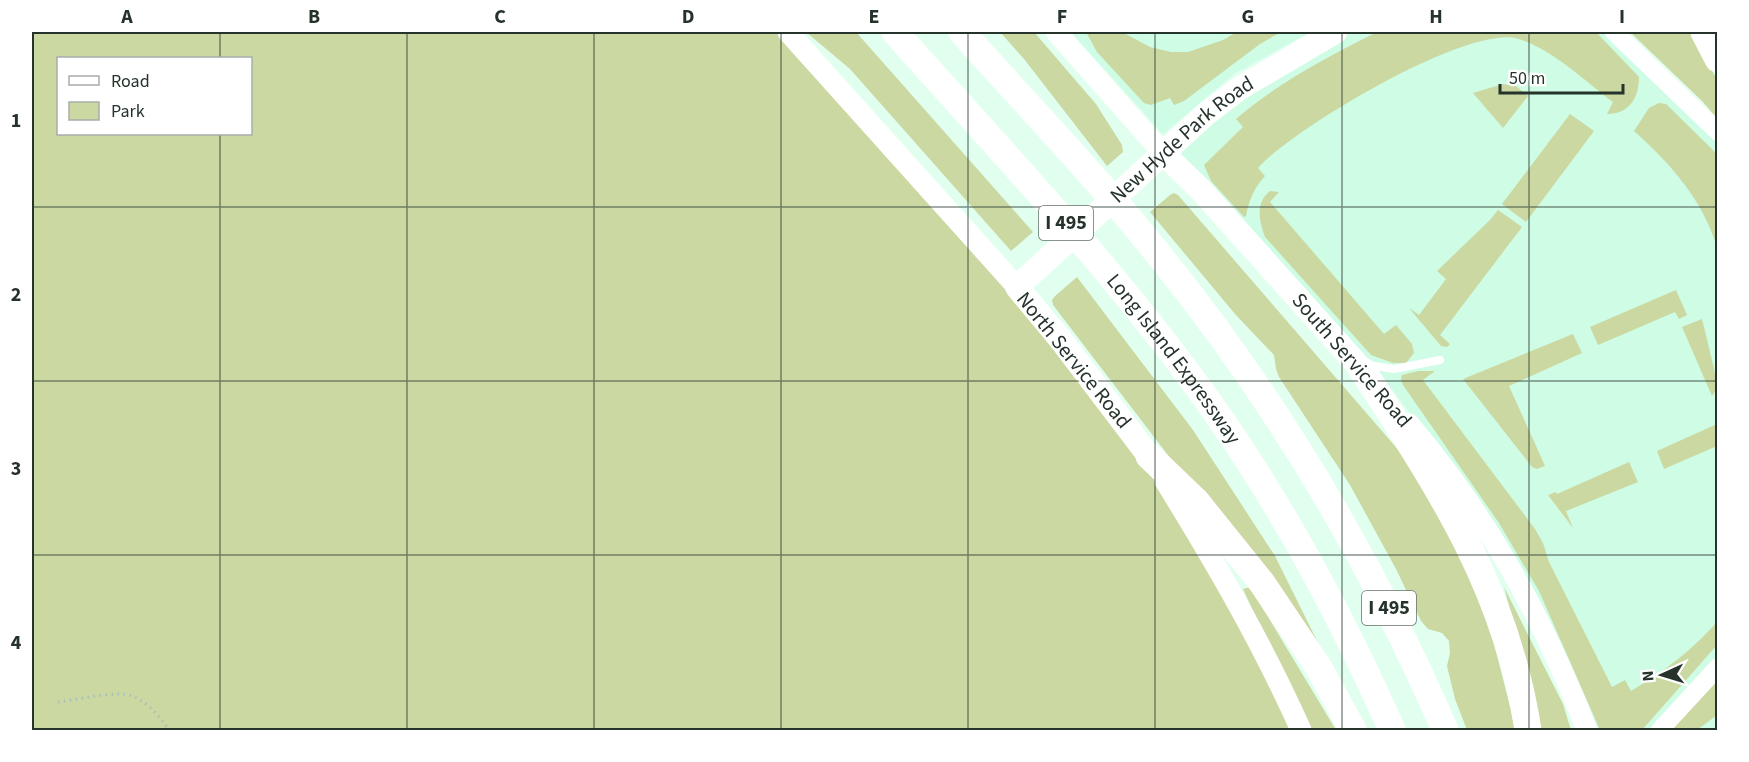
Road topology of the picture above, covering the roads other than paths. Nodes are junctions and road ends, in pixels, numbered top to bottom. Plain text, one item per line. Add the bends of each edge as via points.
1 (788, 32) edge
2 (895, 32) edge
3 (962, 32) edge
4 (1056, 32) edge
5 (1335, 32) edge
6 (1614, 32) edge
7 (1704, 32) edge
8 (1718, 59) edge
9 (1718, 132) edge
10 (1163, 153) junction
11 (1017, 287) junction
12 (1440, 360) dead end
13 (1359, 367) junction
14 (1149, 456) junction
15 (1718, 667) edge
16 (1301, 730) edge
17 (1353, 730) edge
18 (1392, 730) edge
19 (1445, 730) edge
20 (1528, 730) edge
21 (1587, 730) edge
22 (1660, 730) edge

1 - 11 main road, North Service Road
2 - 18 highway, Long Island Expressway / I 495 via 1118,283 1225,425 1319,580
3 - 19 highway, I 495 via 1155,249 1260,390 1354,542
4 - 10 main road, South Service Road
5 - 10 main road, New Hyde Park Road via 1240,88
6 - 9 street
7 - 8 highway
10 - 11 main road, New Hyde Park Road
10 - 13 main road, South Service Road via 1201,190
11 - 14 main road, North Service Road
12 - 13 lane via 1394,369
13 - 20 highway via 1450,510 1482,573 1509,646
13 - 21 main road, South Service Road via 1436,456 1496,542 1539,620
14 - 16 main road, North Service Road via 1233,593
14 - 17 highway via 1196,501 1262,583 1319,668
15 - 22 street

